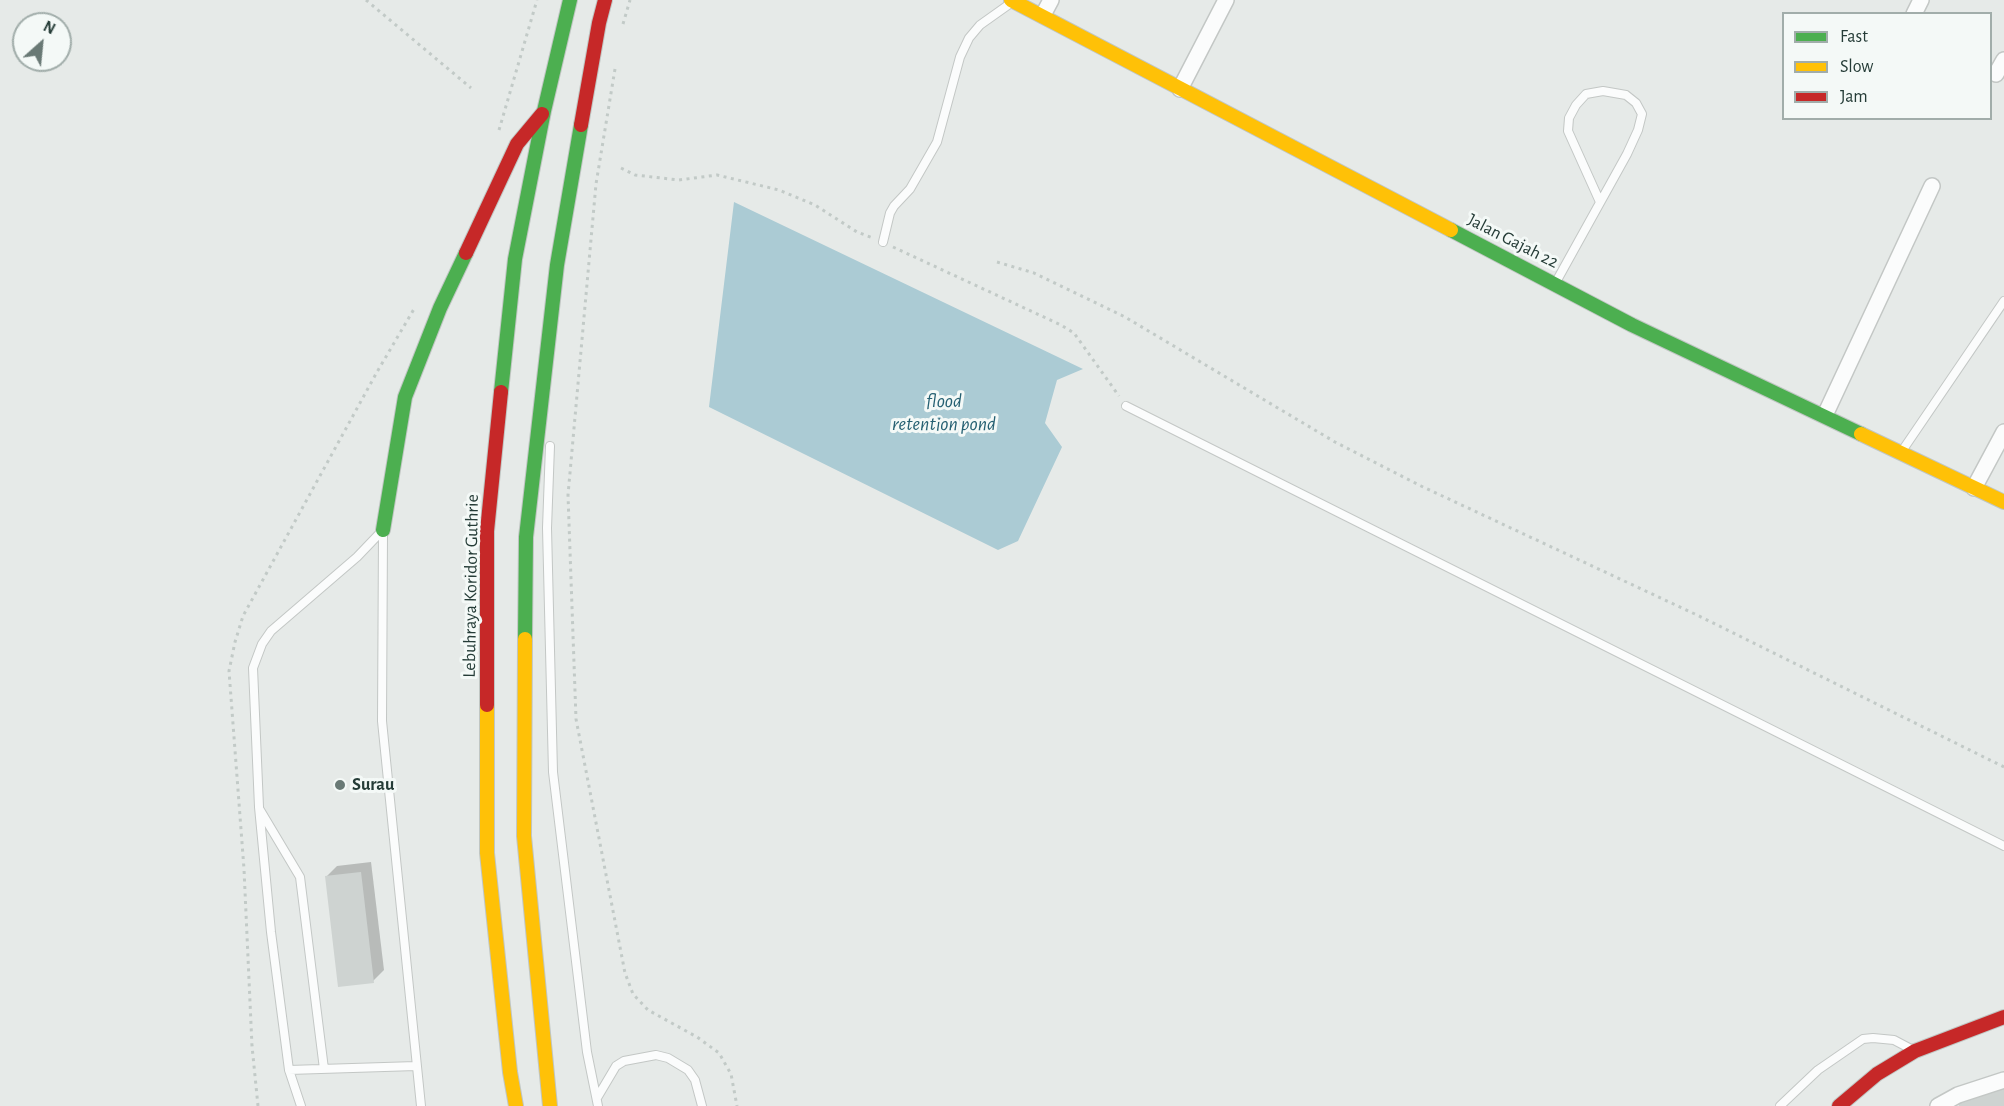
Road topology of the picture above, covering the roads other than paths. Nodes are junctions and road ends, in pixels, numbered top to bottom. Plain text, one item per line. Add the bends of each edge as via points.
1 (570, 0) edge
2 (605, 0) edge
3 (1012, 0) edge
4 (1051, 0) edge
5 (1226, 0) edge
6 (1043, 15) junction
7 (2004, 60) edge
8 (1996, 74) dead end
9 (1180, 89) junction
10 (544, 111) junction
11 (1932, 186) dead end
12 (1600, 202) junction
13 (883, 242) road end
14 (557, 265) junction
15 (1555, 283) junction
16 (2004, 301) edge
17 (553, 385) dead end
18 (1126, 406) road end
19 (1825, 415) junction
20 (551, 432) dead end
21 (2004, 432) edge
22 (1901, 452) junction
23 (1974, 488) junction
24 (2004, 502) edge
25 (383, 530) junction
26 (259, 807) junction
27 (2004, 846) edge
28 (2004, 1017) edge
29 (1915, 1051) junction
30 (416, 1066) junction
31 (324, 1069) junction
32 (289, 1070) junction
33 (2004, 1080) edge
34 (597, 1102) edge
35 (301, 1106) edge
36 (422, 1106) edge
37 (516, 1106) edge
38 (550, 1106) edge
39 (702, 1106) edge
40 (1780, 1106) edge
41 (1839, 1106) edge
42 (1938, 1106) edge

1 - 10 main road, Lebuhraya Koridor Guthrie
2 - 14 main road
3 - 6 main road, Jalan Gajah 22
3 - 13 lane via 969,38 955,73 937,142 910,189 890,213
4 - 6 street
5 - 9 street
6 - 9 main road, Jalan Gajah 22
7 - 8 street
9 - 15 main road, Jalan Gajah 22
10 - 25 main road via 518,144 440,308 405,397
10 - 37 main road, Lebuhraya Koridor Guthrie via 515,259 487,531 488,853
11 - 19 street
12 - 12 lane via 1628,154 1642,114 1626,95 1603,91 1586,94 1576,105 1568,131
12 - 15 lane
14 - 17 lane
14 - 38 main road via 526,549 524,836
15 - 19 main road, Jalan Gajah 22 via 1632,325
16 - 22 lane
18 - 27 lane
19 - 22 main road, Jalan Gajah 22
20 - 34 lane via 547,528 554,772 587,1052
21 - 23 street
22 - 23 main road, Jalan Gajah 22
23 - 24 main road, Jalan Gajah 22
25 - 26 lane via 271,631 262,644 253,668
25 - 30 lane via 382,721
26 - 31 lane via 300,877
26 - 32 lane
28 - 29 main road
29 - 40 lane via 1894,1040 1863,1039 1818,1070
29 - 41 main road via 1877,1074
30 - 31 lane
30 - 36 lane
31 - 32 lane
32 - 35 lane
33 - 42 street
34 - 39 lane via 616,1066 657,1055 688,1070

